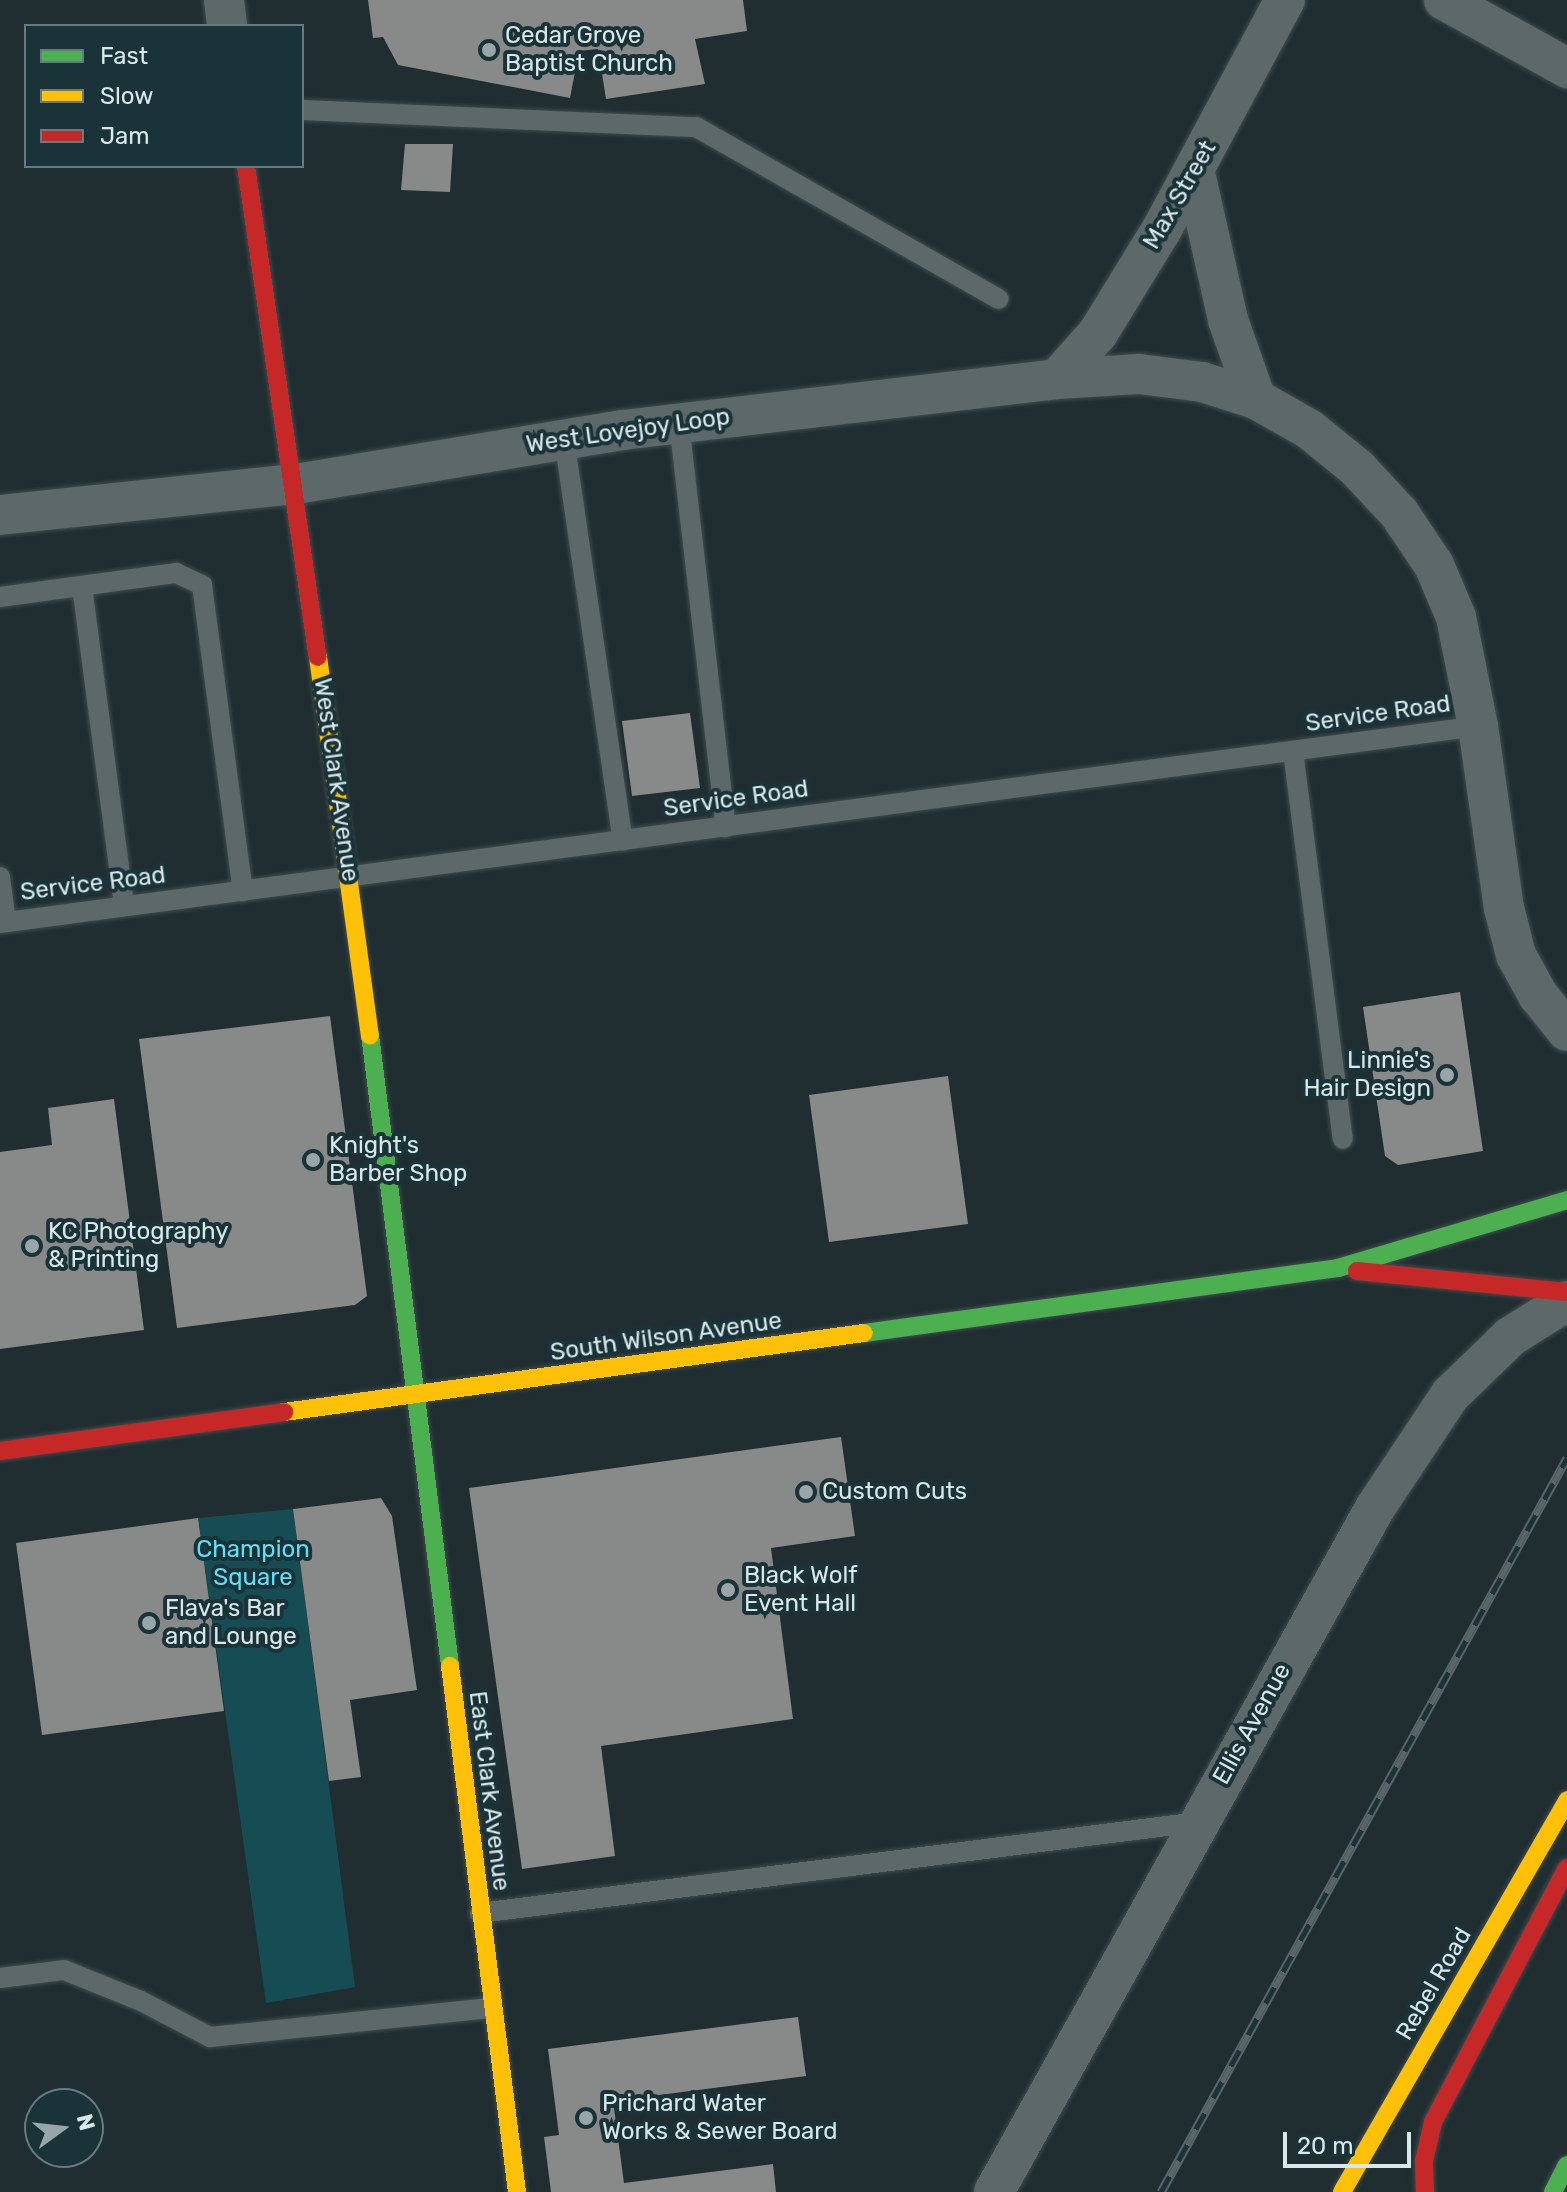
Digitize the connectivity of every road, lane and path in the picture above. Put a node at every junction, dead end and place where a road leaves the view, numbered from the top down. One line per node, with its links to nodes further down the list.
1 (224, 0): 4 (street)
2 (1285, 0): 8 (street, Max Street)
3 (1444, 0): 5 (street)
4 (227, 24)
5 (1567, 68)
6 (304, 110): 9 (lane)
7 (246, 168): 14 (main road, West Clark Avenue)
8 (1195, 173): 10 (street, Max Street); 11 (street)
9 (999, 299)
10 (1057, 379): 11 (street, West Lovejoy Loop); 12 (street, West Lovejoy Loop)
11 (1256, 399): 18 (street, West Lovejoy Loop)
12 (679, 423): 13 (street, West Lovejoy Loop); 20 (lane)
13 (564, 438): 14 (street, West Lovejoy Loop); 21 (lane)
14 (296, 484): 15 (street, West Lovejoy Loop); 23 (main road, West Clark Avenue)
15 (0, 515)
16 (82, 586): 17 (lane); 24 (lane); 25 (lane)
17 (0, 597)
18 (1478, 726): 19 (lane, Service Road); 27 (street, West Lovejoy Loop)
19 (1293, 751): 20 (lane, Service Road); 28 (lane)
20 (726, 827): 21 (lane, Service Road)
21 (623, 841): 23 (lane, Service Road)
22 (0, 877): 26 (lane)
23 (350, 877): 24 (lane, Service Road); 33 (main road, West Clark Avenue)
24 (243, 891): 25 (lane, Service Road)
25 (124, 906): 26 (lane, Service Road)
26 (3, 922)
27 (1567, 1031)
28 (1343, 1139)
29 (1567, 1200): 30 (main road, South Wilson Avenue)
30 (1338, 1268): 31 (main road, South Wilson Avenue); 33 (main road, South Wilson Avenue)
31 (1567, 1292)
32 (1567, 1301): 36 (street, Ellis Avenue)
33 (416, 1396): 34 (main road, South Wilson Avenue); 38 (main road, East Clark Avenue)
34 (0, 1451)
35 (1567, 1800): 44 (main road, Rebel Road)
36 (1198, 1822): 38 (lane); 43 (street, Ellis Avenue)
37 (1567, 1868): 45 (main road)
38 (480, 1913): 40 (main road, East Clark Avenue)
39 (0, 1978): 40 (lane)
40 (493, 2008): 42 (main road, East Clark Avenue)
41 (1567, 2165): 46 (main road)
42 (517, 2192)
43 (994, 2192)
44 (1342, 2192)
45 (1425, 2192)
46 (1553, 2192)

